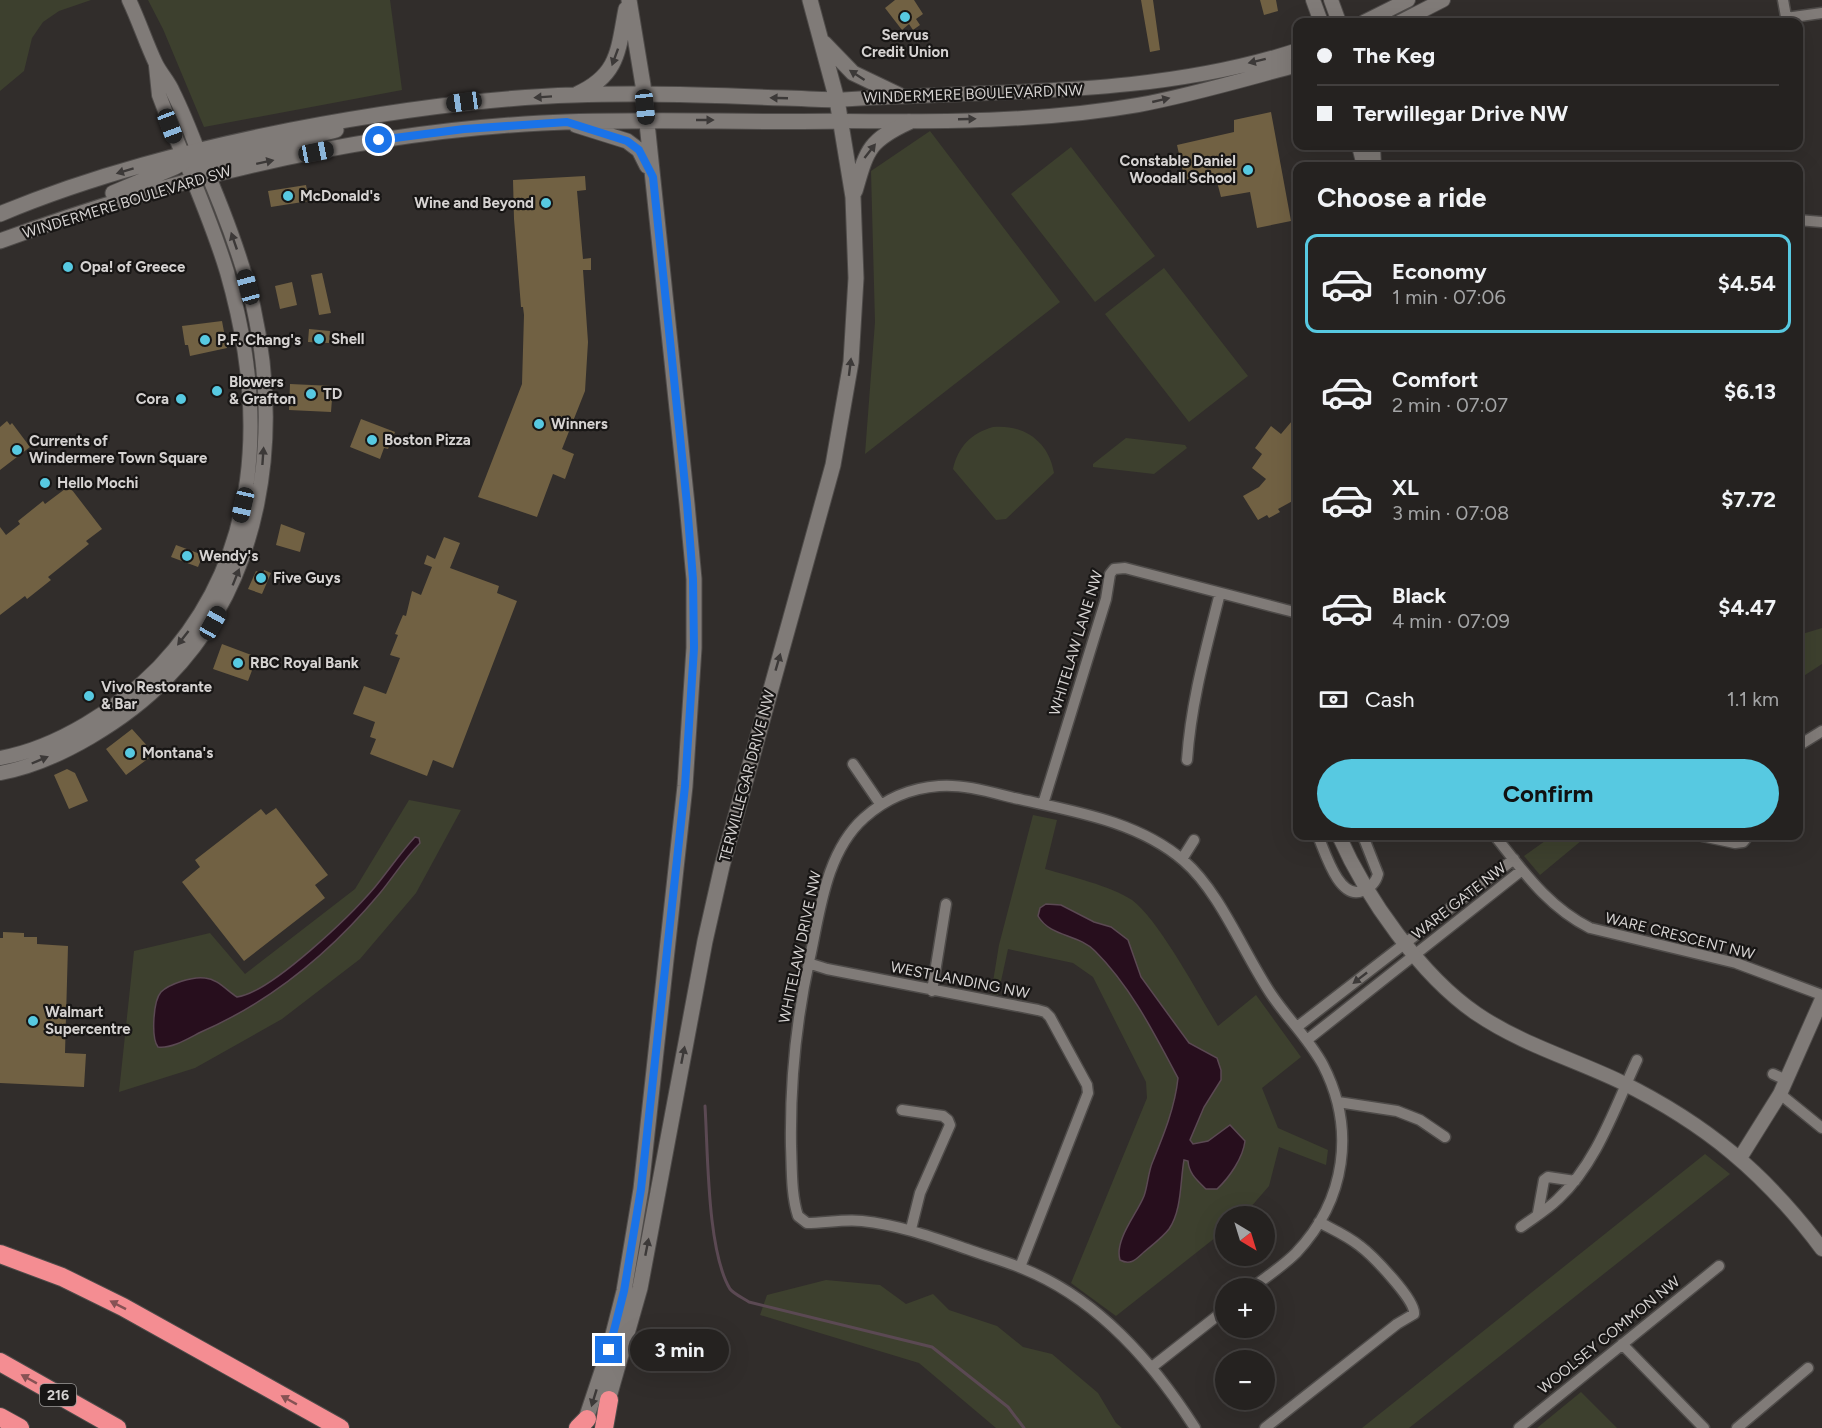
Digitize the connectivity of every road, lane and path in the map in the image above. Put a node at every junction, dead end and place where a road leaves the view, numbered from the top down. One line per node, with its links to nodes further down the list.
1 (129, 0): 18 (street)
2 (628, 0): 20 (main road, TERWILLEGAR DRIVE NW); 21 (main road, one-way to 21)
3 (810, 0): 16 (main road, TERWILLEGAR DRIVE NW)
4 (1313, 0): 10 (street)
5 (1331, 0): 11 (street)
6 (1408, 0): 12 (street)
7 (1443, 0): 13 (street)
8 (1783, 0): 14 (street)
9 (1822, 13): 15 (street)
10 (1320, 18)
11 (1338, 18)
12 (1372, 18)
13 (1408, 18)
14 (1786, 18)
15 (1796, 18)
16 (824, 43): 22 (main road, one-way to 16); 23 (main road, TERWILLEGAR DRIVE NW)
17 (1293, 51): 22 (street, WINDERMERE BOULEVARD NW, one-way to 22)
18 (156, 64): 28 (street); 29 (street)
19 (1293, 66): 27 (street, WINDERMERE BOULEVARD NW, one-way to 19)
20 (644, 94): 21 (main road, WINDERMERE BOULEVARD SW); 23 (main road, WINDERMERE BOULEVARD NW, one-way to 20); 24 (main road, TERWILLEGAR DRIVE NW)
21 (573, 95): 29 (main road, WINDERMERE BOULEVARD SW, one-way to 29)
22 (899, 95): 23 (street, WINDERMERE BOULEVARD NW)
23 (837, 100): 25 (main road, TERWILLEGAR DRIVE NW)
24 (646, 120): 25 (main road, WINDERMERE BOULEVARD NW, one-way to 25); 26 (main road, WINDERMERE BOULEVARD SW); 30 (main road, TERWILLEGAR DRIVE NW)
25 (841, 120): 27 (street, WINDERMERE BOULEVARD NW); 32 (main road, TERWILLEGAR DRIVE NW)
26 (567, 122): 29 (main road, WINDERMERE BOULEVARD SW, one-way to 26); 30 (main road)
27 (909, 122): 32 (main road, one-way to 27)
28 (183, 158): 29 (main road, WINDERMERE BOULEVARD SW); 31 (street); 33 (main road, WINDERMERE BOULEVARD SW, one-way to 33); 34 (main road)
29 (203, 163): 31 (main road, WINDERMERE BOULEVARD SW); 45 (street, one-way to 29)
30 (653, 177): 92 (main road, TERWILLEGAR DRIVE NW, one-way to 92)
31 (192, 180): 34 (main road, WINDERMERE BOULEVARD SW); 42 (street, one-way to 42)
32 (853, 197): 90 (main road, TERWILLEGAR DRIVE NW, one-way to 32)
33 (0, 214)
34 (76, 214): 37 (main road, WINDERMERE BOULEVARD SW)
35 (1803, 220): 36 (street)
36 (1822, 222)
37 (0, 241)
38 (1220, 593): 39 (street, WHITELAW LANE NW); 43 (street); 46 (street, WHITELAW LANE NW)
39 (1293, 613)
40 (1822, 731): 41 (street)
41 (1803, 743)
42 (0, 758)
43 (1187, 760)
44 (853, 764): 47 (street)
45 (0, 773)
46 (1042, 804): 47 (street, WHITELAW DRIVE NW); 55 (street, WHITELAW DRIVE NW)
47 (881, 806): 62 (street, WHITELAW DRIVE NW)
48 (1194, 840): 55 (street)
49 (1320, 840): 58 (street)
50 (1341, 840): 58 (street)
51 (1365, 840): 58 (street)
52 (1498, 840): 56 (street, WARE CRESCENT NW)
53 (1721, 840): 54 (street)
54 (1745, 840)
55 (1182, 859): 65 (street, WHITELAW DRIVE NW)
56 (1514, 859): 57 (street, WARE CRESCENT NW); 60 (street, WARE GATE NW)
57 (1522, 870): 61 (street, WARE GATE NW); 64 (street, WARE CRESCENT NW)
58 (1366, 889): 60 (street)
59 (946, 904): 63 (street)
60 (1406, 942): 61 (street); 65 (street, WARE GATE NW, one-way to 65)
61 (1415, 955): 66 (street, WARE GATE NW); 68 (street)
62 (808, 963): 63 (street, WEST LANDING NW); 79 (street, WHITELAW DRIVE NW)
63 (932, 991): 83 (street, WEST LANDING NW)
64 (1822, 997): 69 (street)
65 (1297, 1027): 66 (street, WHITELAW DRIVE NW)
66 (1307, 1040): 70 (street, WHITELAW DRIVE NW)
67 (1637, 1060): 68 (street)
68 (1625, 1085): 74 (street); 75 (street)
69 (1780, 1094): 72 (street); 74 (street)
70 (1338, 1102): 73 (street); 77 (street, WHITELAW DRIVE NW)
71 (902, 1110): 79 (street)
72 (1822, 1128)
73 (1445, 1137)
74 (1740, 1158): 80 (street)
75 (1575, 1181): 76 (street); 76 (street)
76 (1538, 1213): 78 (street)
77 (1319, 1222): 84 (street, WHITELAW DRIVE NW); 98 (street)
78 (1521, 1227)
79 (912, 1229): 83 (street)
80 (1822, 1249)
81 (0, 1254): 95 (highway, one-way to 81)
82 (1719, 1266): 86 (street, WOOLSEY COMMON NW)
83 (1020, 1268): 88 (street)
84 (1265, 1278)
85 (1215, 1318): 88 (street)
86 (1622, 1344): 99 (street, WOOLSEY COMMON NW); 100 (street)
87 (0, 1362): 94 (highway, 216, one-way to 87)
88 (1152, 1367): 97 (street)
89 (1808, 1368): 101 (street)
90 (609, 1400): 92 (main road, TERWILLEGAR DRIVE NW); 96 (highway)
91 (0, 1417): 93 (highway)
92 (587, 1426)
93 (20, 1428)
94 (117, 1428)
95 (340, 1428)
96 (604, 1428)
97 (1195, 1428)
98 (1265, 1428)
99 (1519, 1428)
100 (1704, 1428)
101 (1737, 1428)

